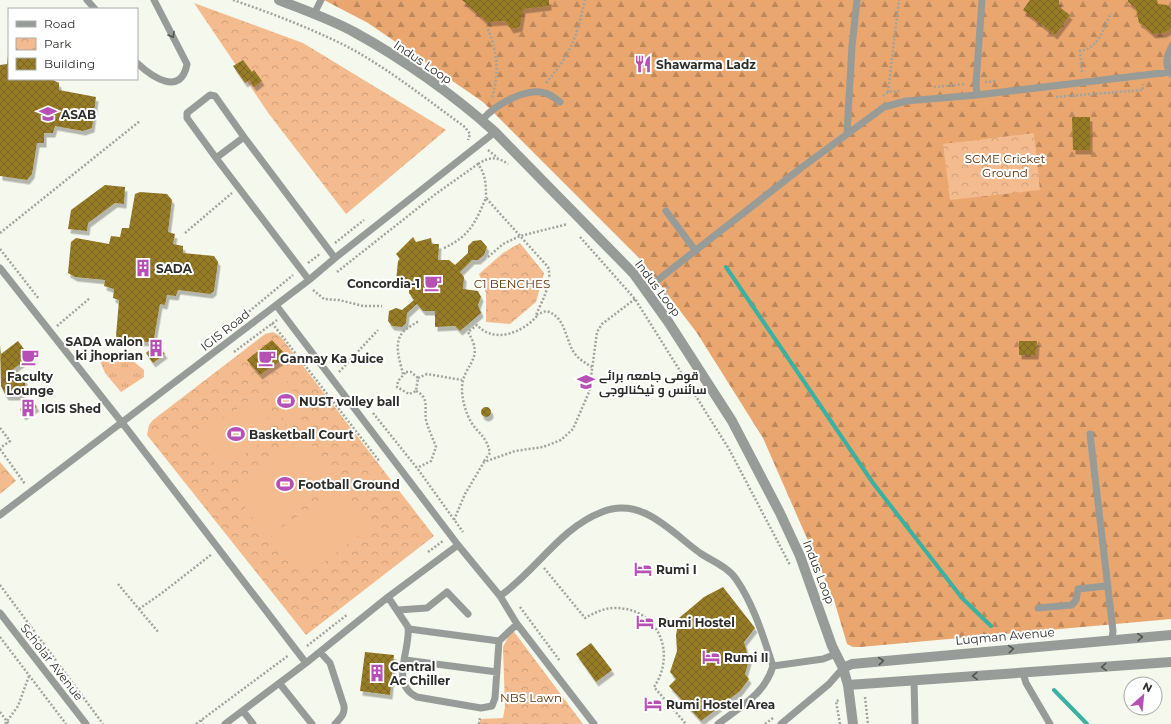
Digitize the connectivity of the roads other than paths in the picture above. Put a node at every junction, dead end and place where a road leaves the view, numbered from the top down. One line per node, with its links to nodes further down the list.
1 (87, 0): 7 (lane)
2 (154, 0): 10 (lane, one-way to 10)
3 (279, 0): 8 (street, Indus Loop)
4 (321, 0): 8 (lane)
5 (857, 0): 16 (lane)
6 (982, 0): 12 (lane)
7 (94, 8)
8 (314, 14): 14 (street, Indus Loop)
9 (1171, 48): 11 (lane)
10 (138, 64)
11 (1170, 73): 12 (lane)
12 (977, 95): 16 (lane)
13 (560, 102): 14 (lane)
14 (485, 116): 15 (street, Indus Loop)
15 (495, 132): 21 (lane, IGIS Road); 24 (street, Indus Loop)
16 (847, 133): 20 (lane)
17 (244, 137): 18 (lane); 18 (lane); 21 (lane)
18 (216, 158): 23 (lane)
19 (666, 211): 20 (lane)
20 (695, 250): 24 (lane)
21 (334, 258): 23 (lane, IGIS Road)
22 (0, 268): 26 (lane)
23 (309, 280): 25 (lane, IGIS Road)
24 (645, 290): 43 (street, Indus Loop)
25 (276, 305): 26 (lane, IGIS Road); 29 (lane)
26 (122, 423): 28 (lane, IGIS Road); 46 (lane)
27 (1090, 434): 30 (lane)
28 (0, 515)
29 (458, 544): 31 (lane); 32 (lane)
30 (1106, 586): 33 (lane); 40 (lane)
31 (500, 596): 37 (lane); 47 (lane)
32 (388, 597): 34 (lane); 42 (lane)
33 (1038, 608)
34 (398, 610): 36 (lane); 38 (lane)
35 (0, 613): 55 (lane, Scholar Avenue)
36 (468, 614)
37 (517, 624): 41 (lane); 60 (lane)
38 (409, 629): 41 (lane); 44 (lane)
39 (1171, 635): 40 (street, Luqman Avenue, one-way to 39)
40 (1112, 640): 48 (street, Luqman Avenue, one-way to 40)
41 (499, 641): 49 (lane)
42 (320, 652): 46 (lane); 59 (lane)
43 (836, 654): 47 (lane); 48 (street, Indus Loop)
44 (405, 660): 49 (lane); 49 (lane)
45 (1171, 662): 50 (street, one-way to 50)
46 (306, 663): 52 (lane)
47 (773, 666): 61 (lane)
48 (843, 668): 53 (street, Indus Loop); 62 (lane)
49 (497, 672)
50 (1023, 673): 51 (street, one-way to 51); 65 (lane)
51 (914, 680): 53 (street); 64 (lane)
52 (280, 684): 54 (lane); 58 (lane)
53 (848, 685): 63 (street, Indus Loop)
54 (243, 711): 56 (lane); 57 (lane)
55 (86, 724)
56 (225, 724)
57 (253, 724)
58 (312, 724)
59 (335, 724)
60 (594, 724)
61 (718, 724)
62 (781, 724)
63 (853, 724)
64 (915, 724)
65 (1050, 724)

